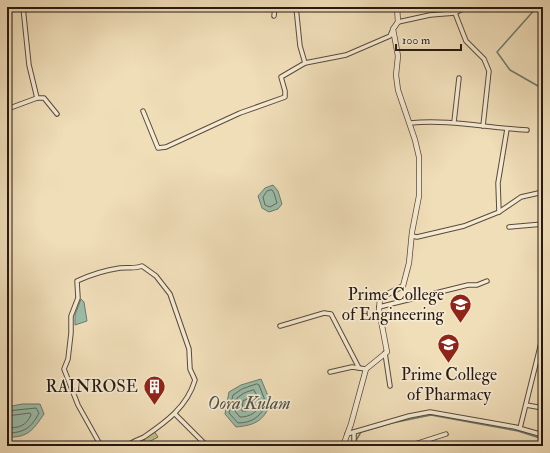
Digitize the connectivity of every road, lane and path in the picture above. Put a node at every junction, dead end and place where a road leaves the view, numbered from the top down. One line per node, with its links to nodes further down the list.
1 (23, 7): 12 (street)
2 (275, 7): 7 (street)
3 (296, 7): 10 (street)
4 (397, 7): 8 (street)
5 (466, 7): 6 (street)
6 (455, 13): 8 (street); 18 (street)
7 (274, 16)
8 (398, 22): 9 (street)
9 (393, 28): 10 (street); 17 (street)
10 (305, 63): 14 (street)
11 (459, 78): 16 (street)
12 (37, 98): 13 (street); 15 (street)
13 (7, 102)
14 (143, 111)
15 (57, 114)
16 (454, 122): 17 (street); 18 (street)
17 (410, 123): 25 (street)
18 (483, 126): 19 (street)
19 (507, 129): 20 (street); 22 (street)
20 (527, 130)
21 (543, 192): 22 (street)
22 (499, 212): 25 (street)
23 (543, 224): 24 (street)
24 (509, 227)
25 (412, 236): 27 (street)
26 (487, 281): 27 (street)
27 (379, 307): 31 (street)
28 (280, 326): 32 (street)
29 (543, 335): 30 (street)
30 (541, 352): 36 (street)
31 (385, 353): 33 (street); 35 (street)
32 (359, 368): 33 (street); 34 (street)
33 (366, 369): 42 (street)
34 (330, 372)
35 (390, 386)
36 (526, 405): 37 (street); 39 (street)
37 (543, 408)
38 (175, 414): 44 (street); 45 (street); 46 (street)
39 (520, 428): 40 (street); 43 (street)
40 (354, 432): 42 (street); 48 (street)
41 (446, 434): 49 (street)
42 (346, 435): 47 (street)
43 (543, 435)
44 (101, 446)
45 (128, 446)
46 (207, 446)
47 (343, 446)
48 (354, 446)
49 (409, 446)

